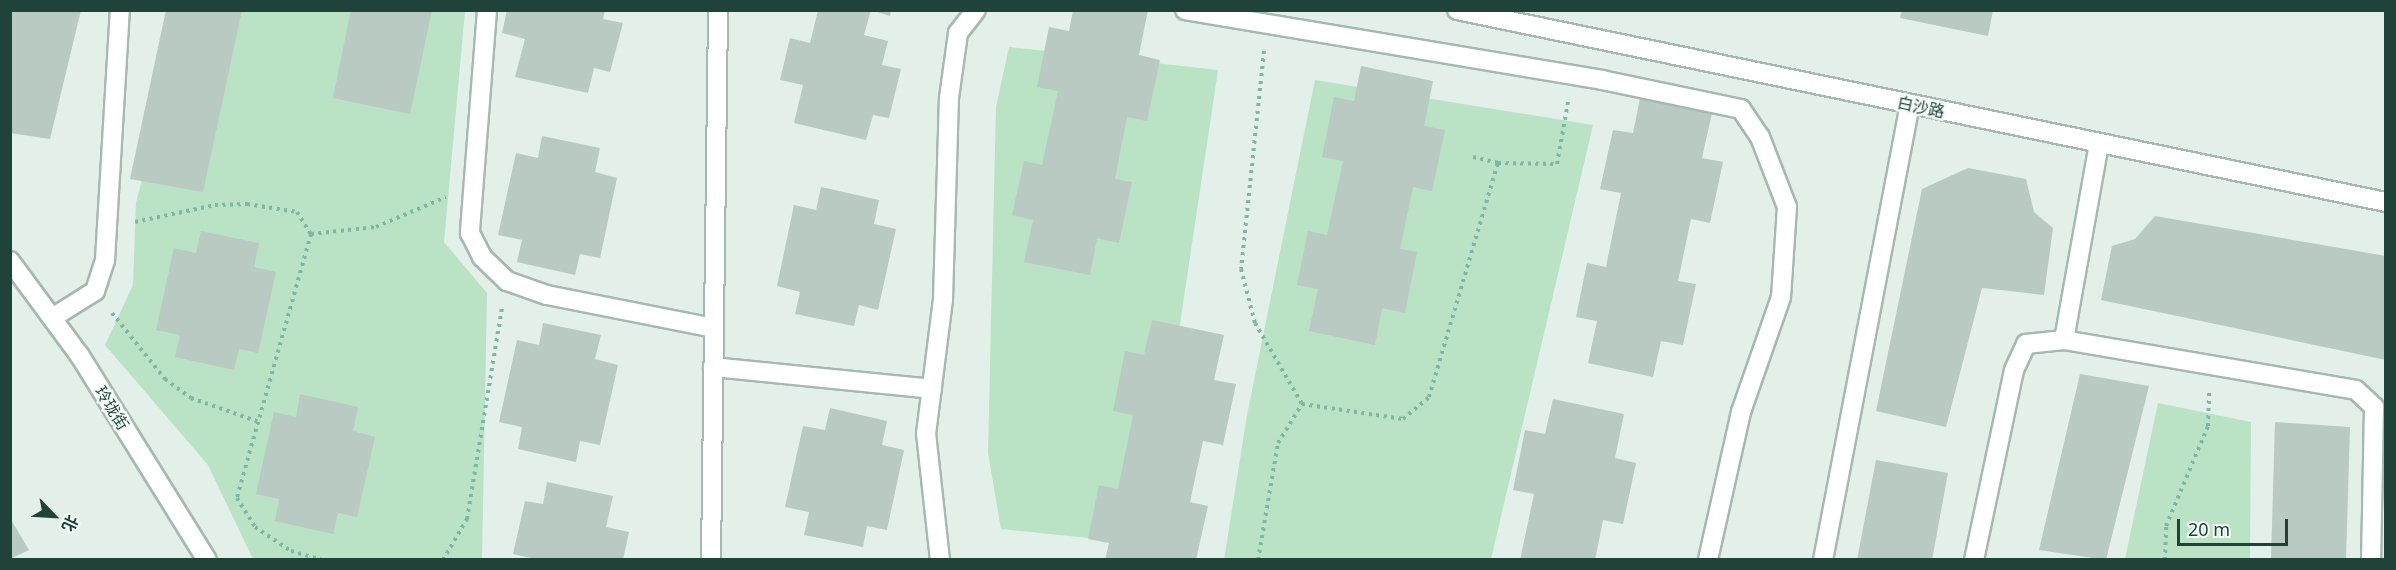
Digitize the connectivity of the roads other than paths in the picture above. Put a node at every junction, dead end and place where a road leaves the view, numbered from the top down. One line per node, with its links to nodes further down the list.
1 (120, 10): 12 (street)
2 (487, 10): 13 (street)
3 (718, 10): 13 (street)
4 (976, 10): 16 (street)
5 (1185, 10): 7 (street)
6 (1456, 10): 8 (street, 白沙路)
7 (1269, 19): 20 (street)
8 (1910, 105): 9 (street, 白沙路); 21 (street)
9 (2099, 143): 10 (street, 白沙路); 14 (street)
10 (2385, 202)
11 (10, 261): 12 (street, 玲珑街)
12 (52, 318): 17 (street, 玲珑街)
13 (714, 327): 15 (street)
14 (2064, 340): 22 (street); 23 (street)
15 (713, 367): 16 (street); 18 (street)
16 (932, 389): 19 (street)
17 (207, 560)
18 (711, 560)
19 (940, 560)
20 (1708, 560)
21 (1823, 560)
22 (1974, 560)
23 (2371, 560)

